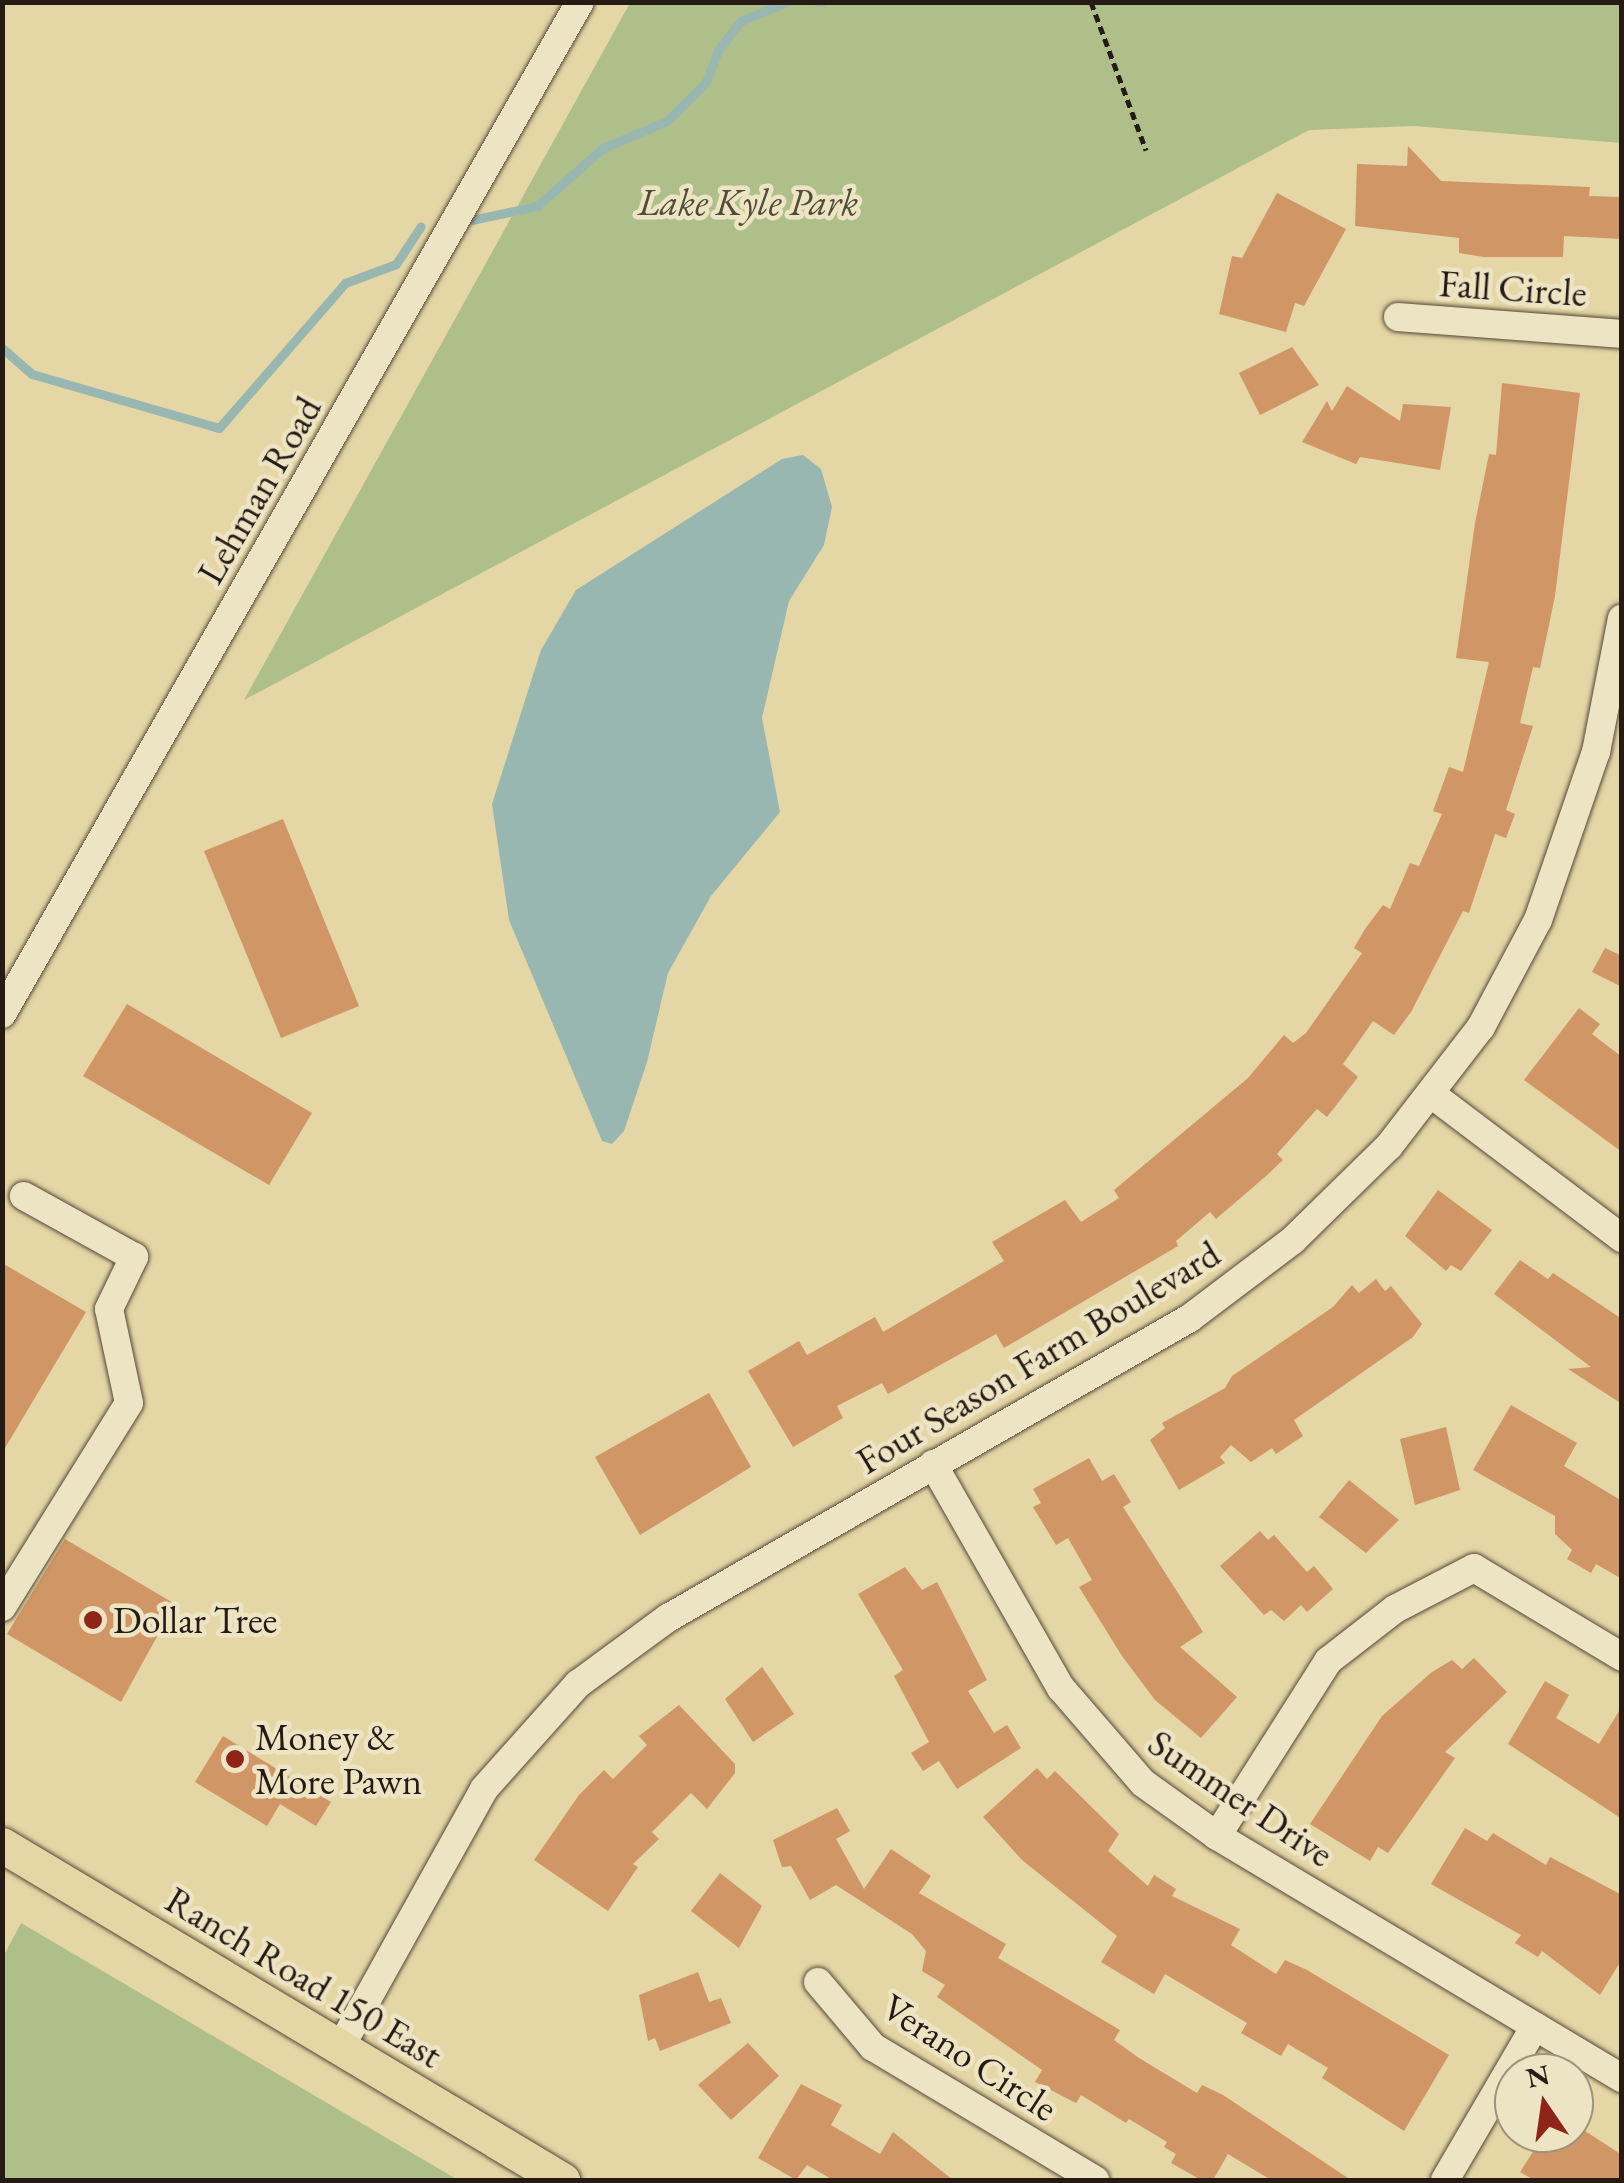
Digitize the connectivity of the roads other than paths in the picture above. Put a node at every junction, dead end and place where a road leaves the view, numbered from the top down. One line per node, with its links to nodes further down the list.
1 (580, 2): 5 (street, Lehman Road)
2 (1398, 317): 3 (street, Fall Circle)
3 (1622, 334)
4 (1622, 618): 6 (street, Four Season Farm Boulevard)
5 (2, 1014)
6 (1434, 1096): 8 (street); 9 (street, Four Season Farm Boulevard)
7 (24, 1196): 10 (street)
8 (1622, 1238)
9 (932, 1464): 12 (street, Summer Drive); 16 (street, Four Season Farm Boulevard)
10 (2, 1606)
11 (1622, 1657): 12 (street)
12 (1217, 1836): 15 (street, Summer Drive)
13 (2, 1844): 16 (main road, Ranch Road 150 East)
14 (818, 1982): 19 (street, Verano Circle)
15 (1535, 2026): 17 (street, Summer Drive); 20 (street)
16 (340, 2048): 18 (main road, Ranch Road 150 East)
17 (1622, 2078)
18 (562, 2180)
19 (1095, 2180)
20 (1446, 2180)

